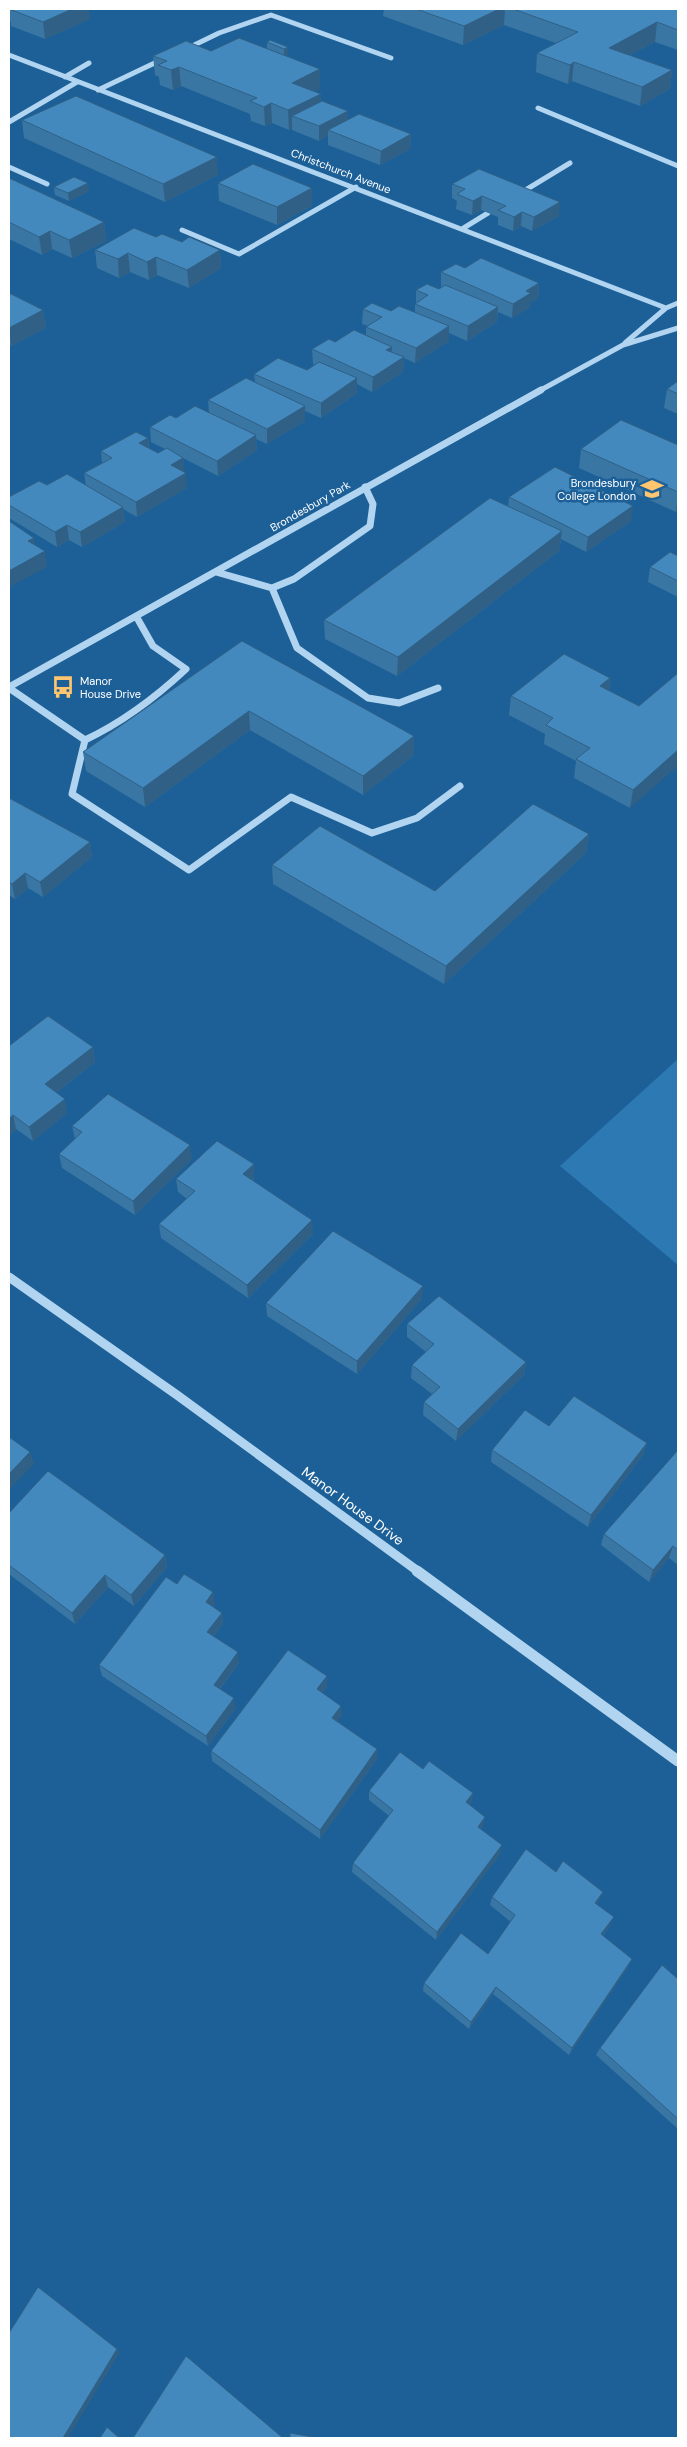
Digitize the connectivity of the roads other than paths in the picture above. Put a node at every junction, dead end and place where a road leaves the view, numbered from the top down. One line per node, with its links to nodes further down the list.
1 (176, 54): 4 (street)
2 (9, 55): 6 (street, Christchurch Avenue)
3 (167, 58): 8 (street)
4 (391, 58)
5 (89, 63): 6 (street)
6 (65, 77): 7 (street, Christchurch Avenue)
7 (77, 82): 8 (street, Christchurch Avenue); 10 (street)
8 (98, 90): 15 (street, Christchurch Avenue)
9 (538, 108): 12 (street)
10 (9, 122)
11 (570, 163): 16 (street)
12 (678, 166)
13 (9, 167): 14 (street)
14 (47, 184)
15 (356, 187): 18 (street, Christchurch Avenue); 19 (street)
16 (513, 198)
17 (488, 213): 18 (street)
18 (462, 229): 21 (street, Christchurch Avenue)
19 (182, 230)
20 (678, 304): 21 (street, Brondesbury Park)
21 (666, 308): 23 (street, Brondesbury Park)
22 (678, 328): 23 (street, Brondesbury Park)
23 (623, 345): 24 (street, Brondesbury Park)
24 (365, 487): 25 (street, Brondesbury Park); 26 (street)
25 (216, 572): 26 (street); 27 (street, Brondesbury Park)
26 (272, 588): 29 (street)
27 (136, 616): 28 (street, Brondesbury Park); 30 (street)
28 (9, 687): 30 (street)
29 (438, 688)
30 (85, 740): 31 (street)
31 (460, 786)
32 (9, 1277): 33 (street, Manor House Drive)
33 (678, 1761)

